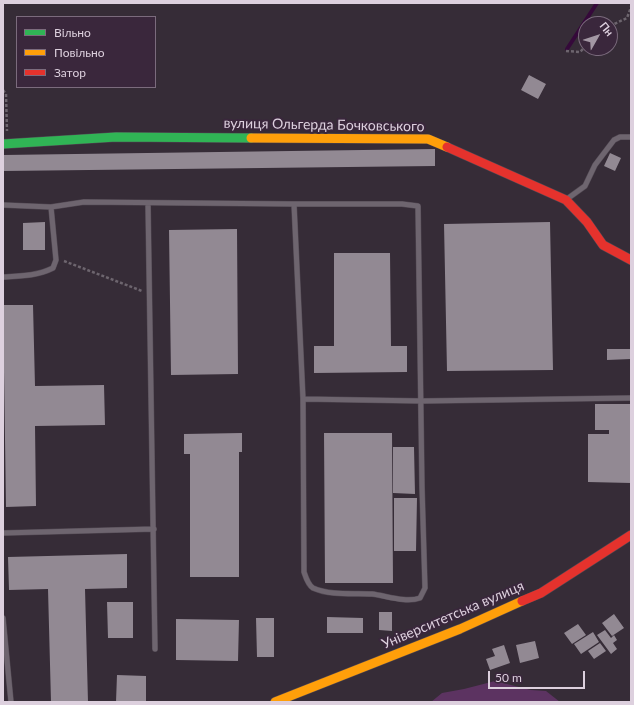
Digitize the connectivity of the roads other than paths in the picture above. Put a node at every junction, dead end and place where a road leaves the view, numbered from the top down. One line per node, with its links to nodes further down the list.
1 (631, 136): 3 (lane)
2 (5, 144): 3 (street, вулиця Ольгерда Бочковського)
3 (566, 200): 8 (street, вулиця Ольгерда Бочковського)
4 (148, 204): 5 (lane); 7 (lane); 13 (lane)
5 (294, 204): 11 (lane); 12 (lane)
6 (3, 205): 7 (lane)
7 (51, 207): 9 (lane)
8 (631, 260)
9 (3, 276)
10 (631, 398): 12 (lane)
11 (303, 399): 12 (lane); 12 (lane)
12 (422, 401)
13 (154, 529): 14 (lane); 17 (lane)
14 (3, 533)
15 (631, 535): 19 (street, Університетська вулиця)
16 (3, 618): 18 (lane)
17 (155, 649)
18 (11, 702)
19 (276, 702)

